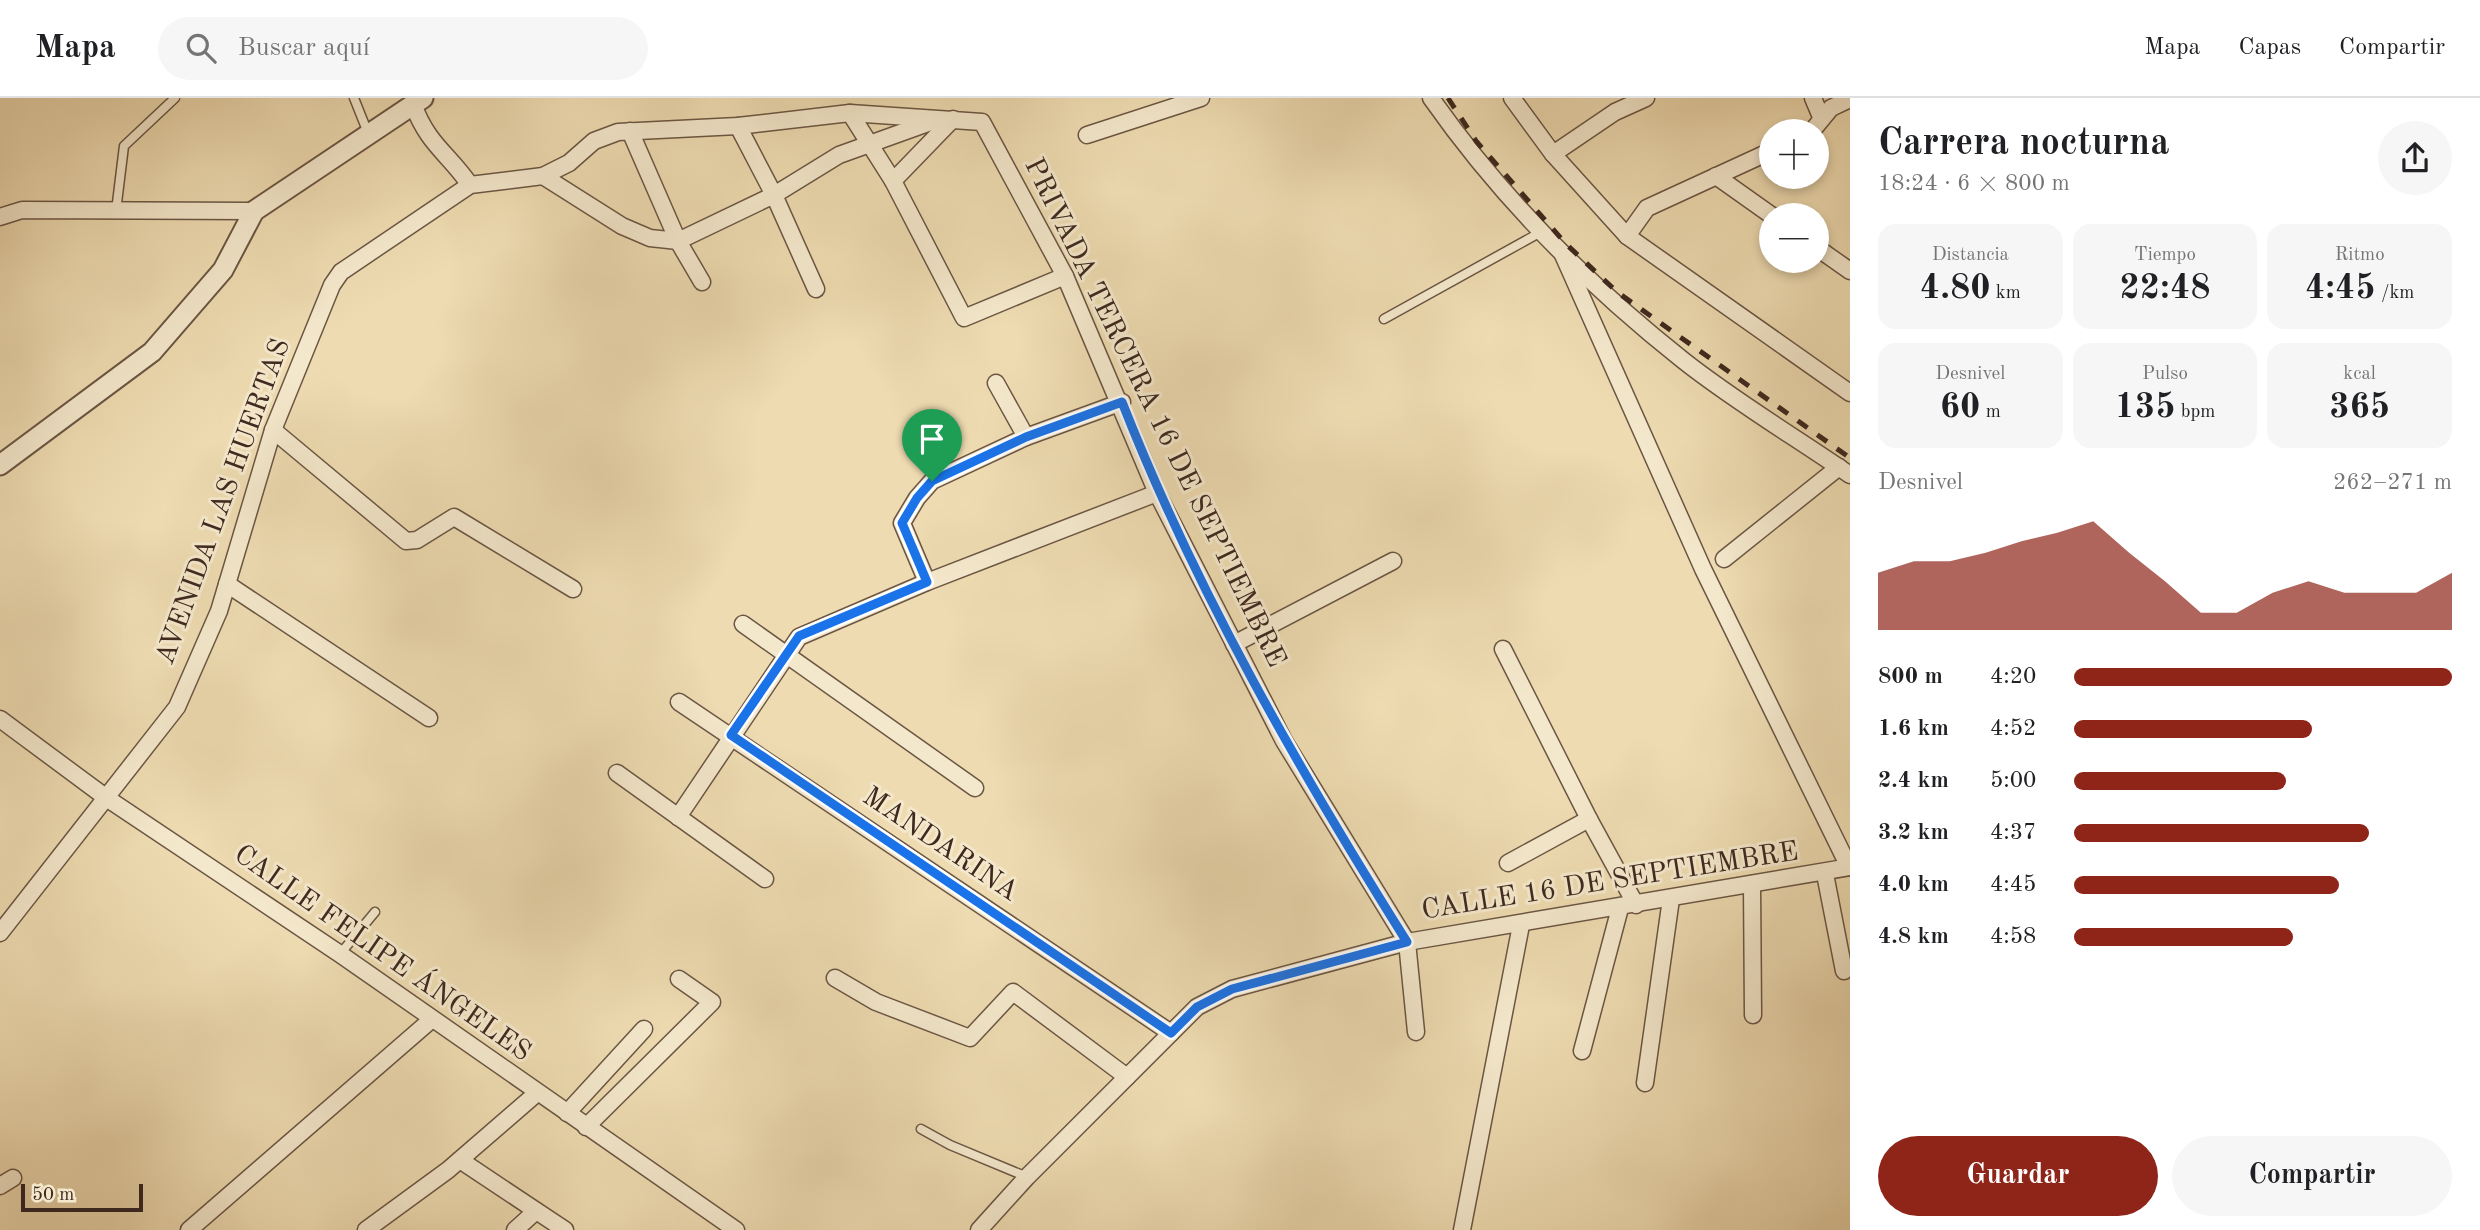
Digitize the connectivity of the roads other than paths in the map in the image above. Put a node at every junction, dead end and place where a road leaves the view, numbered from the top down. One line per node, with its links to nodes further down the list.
1 (175, 98): 29 (lane)
2 (354, 98): 19 (lane)
3 (1201, 98): 18 (street)
4 (1431, 98): 32 (street)
5 (1511, 98): 21 (street)
6 (1646, 98): 21 (street)
7 (1812, 98): 12 (street)
8 (1850, 99): 13 (street)
9 (418, 101): 19 (street); 26 (street)
10 (850, 113): 14 (street, AVENIDA LAS HUERTAS); 16 (street, AVENIDA LAS HUERTAS); 20 (street)
11 (953, 119): 14 (street, AVENIDA LAS HUERTAS); 15 (street, AVENIDA LAS HUERTAS); 25 (street)
12 (1816, 119)
13 (1821, 119)
14 (933, 121): 20 (street)
15 (982, 122): 38 (street, PRIVADA TERCERA 16 DE SEPTIEMBRE)
16 (738, 126): 17 (street, AVENIDA LAS HUERTAS); 27 (street)
17 (630, 131): 23 (street, AVENIDA LAS HUERTAS); 34 (street)
18 (1087, 135)
19 (369, 136): 30 (street)
20 (868, 143): 25 (street); 27 (street)
21 (1553, 153): 33 (street)
22 (1759, 156): 24 (street)
23 (543, 176): 26 (street, AVENIDA LAS HUERTAS); 34 (street)
24 (1716, 176): 28 (street); 33 (street)
25 (893, 181): 38 (street)
26 (470, 185): 45 (street, AVENIDA LAS HUERTAS)
27 (774, 195): 34 (street); 40 (street)
28 (1759, 206)
29 (116, 211): 30 (street); 31 (street)
30 (254, 211): 47 (street)
31 (0, 217)
32 (1541, 232): 35 (street); 41 (lane)
33 (1626, 236): 43 (street)
34 (678, 241): 39 (street)
35 (1563, 255): 48 (street); 69 (street)
36 (1829, 256): 37 (street)
37 (1850, 271)
38 (1066, 276): 44 (street, PRIVADA TERCERA 16 DE SEPTIEMBRE)
39 (702, 282)
40 (816, 289)
41 (1384, 318)
42 (996, 383): 46 (street)
43 (1850, 393)
44 (1122, 402): 46 (street); 49 (street, PRIVADA TERCERA 16 DE SEPTIEMBRE)
45 (273, 430): 53 (street, AVENIDA LAS HUERTAS); 54 (street)
46 (1026, 437): 52 (street)
47 (0, 465)
48 (1845, 471): 50 (street)
49 (1157, 493): 52 (street); 56 (street, PRIVADA TERCERA 16 DE SEPTIEMBRE)
50 (1724, 559)
51 (1393, 561): 56 (street)
52 (927, 582): 58 (street)
53 (227, 584): 60 (street); 65 (street, AVENIDA LAS HUERTAS)
54 (573, 589)
55 (743, 624): 58 (street)
56 (1234, 644): 78 (street, PRIVADA TERCERA 16 DE SEPTIEMBRE)
57 (1503, 649): 67 (street)
58 (787, 653): 62 (street); 64 (street)
59 (680, 702): 62 (street, MANDARINA)
60 (429, 718)
61 (0, 719): 65 (street, CALLE FELIPE ÁNGELES)
62 (731, 735): 66 (street); 87 (street, MANDARINA)
63 (617, 773): 66 (street)
64 (975, 788)
65 (108, 799): 77 (street, AVENIDA LAS HUERTAS); 79 (street, CALLE FELIPE ÁNGELES)
66 (678, 817): 71 (street)
67 (1589, 819): 68 (street); 74 (street)
68 (1508, 863)
69 (1849, 867): 70 (street, CALLE 16 DE SEPTIEMBRE)
70 (1825, 874): 72 (street, CALLE 16 DE SEPTIEMBRE); 80 (street)
71 (765, 879)
72 (1752, 884): 73 (street, CALLE 16 DE SEPTIEMBRE); 83 (street)
73 (1671, 899): 74 (street, CALLE 16 DE SEPTIEMBRE); 90 (street)
74 (1628, 906): 76 (street, CALLE 16 DE SEPTIEMBRE); 88 (street)
75 (374, 912): 79 (lane)
76 (1521, 925): 78 (street, CALLE 16 DE SEPTIEMBRE); 104 (street)
77 (0, 933)
78 (1407, 942): 86 (street); 87 (street, CALLE 16 DE SEPTIEMBRE)
79 (340, 954): 84 (street, CALLE FELIPE ÁNGELES)
80 (1843, 971)
81 (835, 978): 89 (street)
82 (679, 979): 93 (street)
83 (1753, 1015)
84 (431, 1020): 91 (street, CALLE FELIPE ÁNGELES); 98 (street)
85 (644, 1029): 92 (street)
86 (1416, 1032)
87 (1171, 1033): 89 (street, CALLE 16 DE SEPTIEMBRE)
88 (1582, 1051)
89 (1127, 1077): 96 (street, CALLE 16 DE SEPTIEMBRE)
90 (1644, 1083)
91 (537, 1093): 92 (street, CALLE FELIPE ÁNGELES); 95 (street)
92 (567, 1113): 93 (street, CALLE FELIPE ÁNGELES)
93 (586, 1127): 102 (street, CALLE FELIPE ÁNGELES)
94 (921, 1129): 96 (lane)
95 (460, 1160): 97 (street); 99 (street)
96 (1027, 1177): 103 (street, CALLE 16 DE SEPTIEMBRE)
97 (536, 1210): 100 (street); 101 (street)
98 (189, 1230)
99 (366, 1230)
100 (515, 1230)
101 (565, 1230)
102 (736, 1230)
103 (979, 1230)
104 (1462, 1230)

